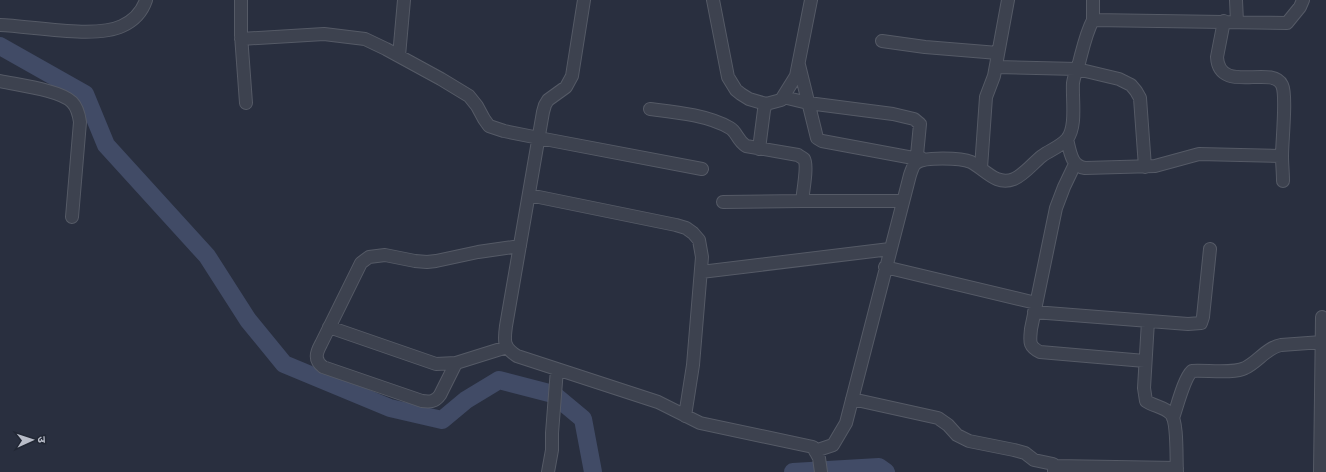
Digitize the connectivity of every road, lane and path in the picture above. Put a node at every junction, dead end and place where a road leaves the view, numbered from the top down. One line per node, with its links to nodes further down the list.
1 (146, 0): 14 (street)
2 (238, 0): 15 (street)
3 (404, 0): 18 (street)
4 (584, 0): 28 (street)
5 (713, 0): 26 (street)
6 (810, 0): 19 (street)
7 (1008, 0): 17 (street)
8 (1093, 0): 11 (street)
9 (1236, 0): 13 (street)
10 (1303, 0): 13 (street)
11 (1093, 20): 12 (street); 21 (street)
12 (1224, 21): 13 (street); 31 (street)
13 (1237, 22)
14 (0, 25)
15 (242, 38): 18 (street); 24 (street)
16 (882, 41): 17 (street)
17 (998, 53): 20 (street)
18 (399, 56): 28 (street)
19 (798, 65): 23 (street); 25 (street)
20 (996, 67): 21 (street); 35 (street)
21 (1077, 69): 29 (street); 34 (street)
22 (0, 81): 42 (street)
23 (783, 97): 25 (street); 26 (street)
24 (246, 103)
25 (808, 103): 32 (street); 32 (street)
26 (766, 104): 30 (street)
27 (650, 109): 30 (street)
28 (539, 138): 36 (street); 38 (street)
29 (1067, 139): 33 (street); 35 (street)
30 (759, 149): 39 (street)
31 (1282, 156): 34 (street); 37 (street)
32 (924, 160): 35 (street); 41 (street)
33 (1075, 164): 34 (street); 48 (street)
34 (1145, 167)
35 (982, 168)
36 (702, 169)
37 (1283, 181)
38 (529, 195): 43 (street); 47 (street)
39 (802, 201): 40 (street); 41 (street)
40 (723, 202)
41 (902, 202): 44 (street)
42 (72, 217)
43 (520, 246): 51 (street); 53 (street)
44 (890, 249): 46 (street); 47 (street)
45 (1210, 249): 50 (street)
46 (885, 267): 48 (street); 57 (street)
47 (701, 272): 58 (street)
48 (1035, 307): 50 (street); 54 (street)
49 (1322, 317): 52 (street)
50 (1148, 321): 54 (street)
51 (329, 327): 55 (street); 55 (street)
52 (1322, 342): 59 (street); 65 (street)
53 (507, 347): 55 (street); 56 (street)
54 (1145, 361): 59 (street)
55 (456, 363)
56 (556, 369): 58 (street); 63 (street)
57 (852, 399): 60 (street); 61 (street)
58 (685, 416): 60 (street)
59 (1173, 418): 62 (street)
60 (817, 455): 64 (street)
61 (1054, 469): 62 (street)
62 (1177, 470)
63 (548, 472)
64 (821, 472)
65 (1320, 472)

